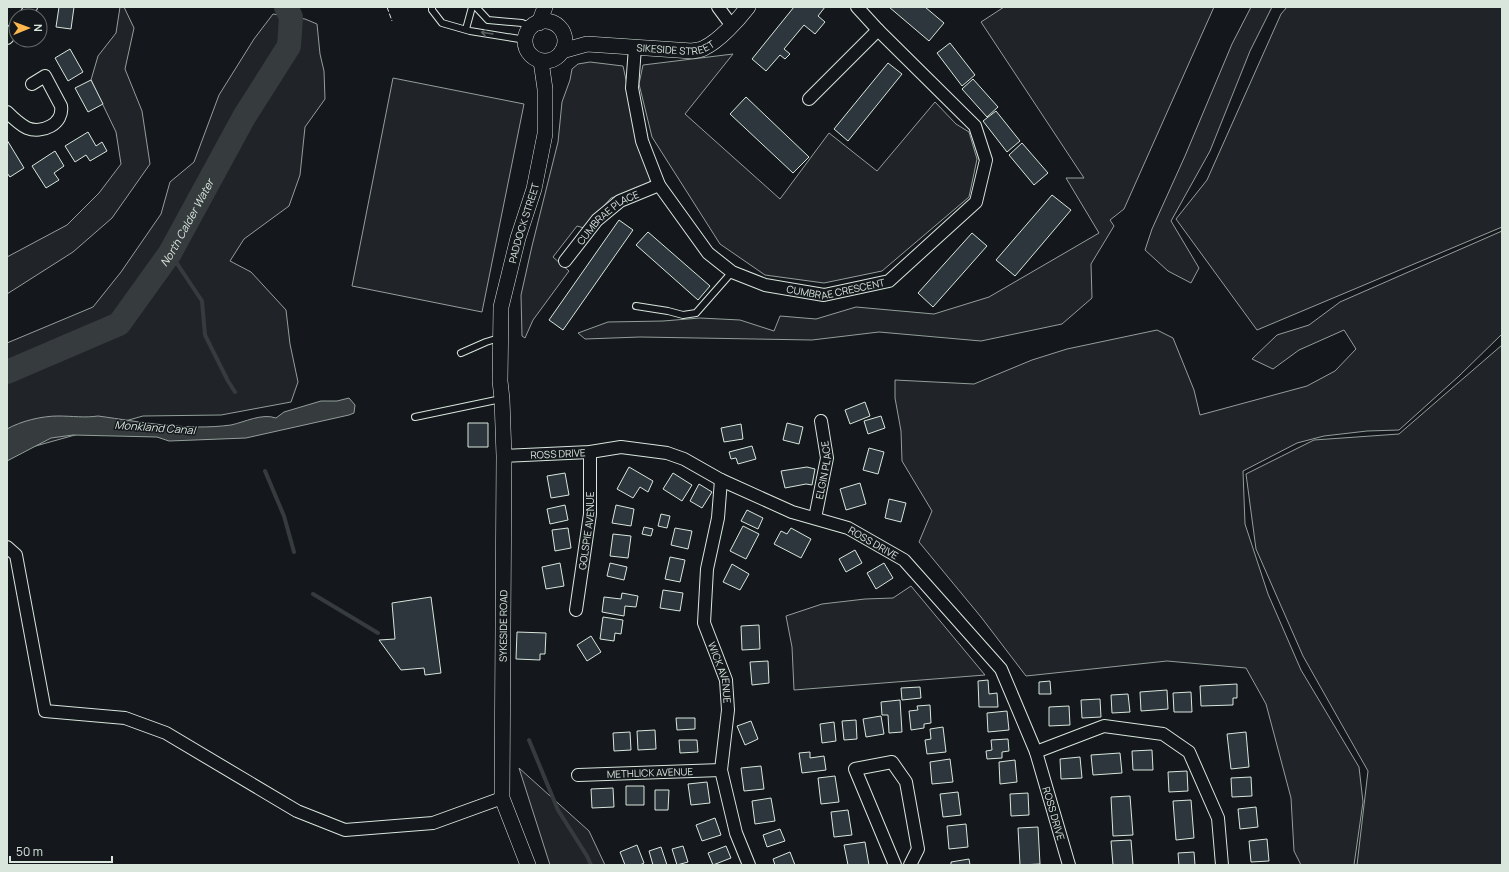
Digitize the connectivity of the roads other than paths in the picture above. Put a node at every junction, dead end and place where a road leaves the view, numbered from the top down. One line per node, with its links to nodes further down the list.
1 (432, 7): 11 (lane)
2 (472, 7): 11 (lane)
3 (476, 7): 10 (lane)
4 (545, 7): 10 (street)
5 (550, 7): 10 (street)
6 (718, 7): 9 (street)
7 (748, 7): 9 (street, SIKESIDE STREET)
8 (857, 7): 12 (street, CUMBRAE CRESCENT)
9 (732, 26): 14 (street, SIKESIDE STREET)
10 (542, 29): 11 (lane, one-way to 11); 13 (street, SIKESIDE STREET); 15 (street, PADDOCK STREET); 15 (street)
11 (466, 30)
12 (878, 30): 17 (street); 21 (street, CUMBRAE CRESCENT)
13 (587, 44): 14 (street, SIKESIDE STREET); 15 (street, SIKESIDE STREET)
14 (635, 47): 19 (street, CUMBRAE CRESCENT)
15 (552, 57): 23 (street, PADDOCK STREET)
16 (32, 84): 18 (street)
17 (809, 99)
18 (7, 112)
19 (659, 185): 20 (street, CUMBRAE PLACE); 21 (street, CUMBRAE CRESCENT)
20 (565, 261)
21 (732, 272): 22 (lane)
22 (636, 306)
23 (500, 338): 24 (lane); 25 (street, PADDOCK STREET)
24 (461, 353)
25 (500, 382): 26 (street, SYKESIDE ROAD)
26 (502, 399): 27 (lane); 30 (street, SYKESIDE ROAD)
27 (415, 417)
28 (821, 421): 32 (street, ELGIN PLACE)
29 (590, 452): 30 (street, ROSS DRIVE); 31 (street, ROSS DRIVE); 34 (street, GOLSPIE AVENUE)
30 (504, 456): 38 (street, SYKESIDE ROAD)
31 (722, 480): 32 (street, ROSS DRIVE); 36 (street, WICK AVENUE)
32 (815, 518): 35 (street, ROSS DRIVE)
33 (7, 547): 38 (street)
34 (576, 610)
35 (1036, 752): 43 (street, ROSS DRIVE); 44 (street)
36 (721, 770): 37 (street, METHLICK AVENUE); 40 (street, WICK AVENUE)
37 (578, 775)
38 (502, 798): 39 (street, SYKESIDE ROAD)
39 (528, 865)
40 (749, 865)
41 (895, 865): 42 (street)
42 (910, 865)
43 (1069, 865)
44 (1222, 865)

